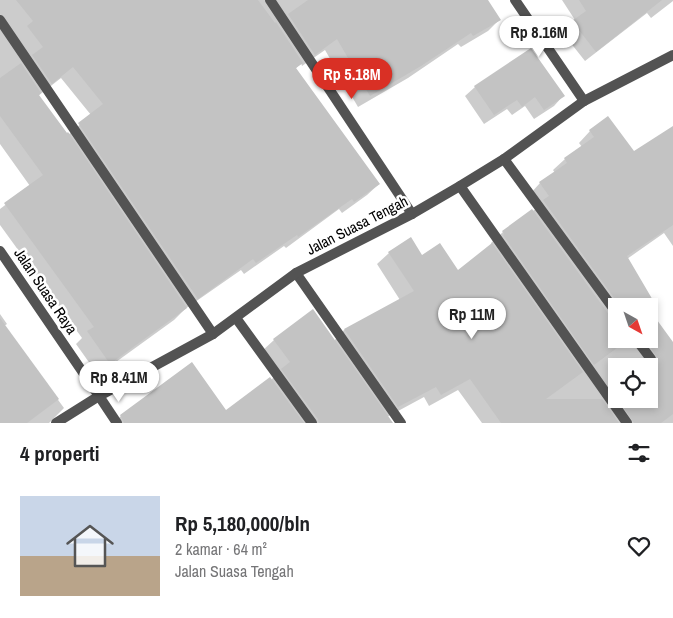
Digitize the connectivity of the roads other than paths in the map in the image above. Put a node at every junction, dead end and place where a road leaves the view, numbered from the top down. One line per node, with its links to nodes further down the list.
1 (270, 0): 8 (street)
2 (515, 0): 5 (street)
3 (0, 20): 13 (street)
4 (671, 60): 5 (street, Jalan Suasa Tengah)
5 (584, 101): 6 (street, Jalan Suasa Tengah)
6 (504, 159): 7 (street, Jalan Suasa Tengah); 11 (street)
7 (460, 186): 8 (street, Jalan Suasa Tengah); 19 (street)
8 (412, 214): 10 (street, Jalan Suasa Tengah)
9 (0, 251): 14 (street, Jalan Suasa Raya)
10 (296, 273): 12 (street, Jalan Suasa Tengah); 18 (street)
11 (608, 301)
12 (236, 318): 13 (street, Jalan Suasa Tengah); 17 (street)
13 (213, 334): 14 (street, Jalan Suasa Tengah)
14 (99, 396): 15 (street, Jalan Suasa Tengah); 16 (street, Jalan Suasa Raya)
15 (56, 423)
16 (117, 423)
17 (312, 423)
18 (401, 423)
19 (627, 423)

